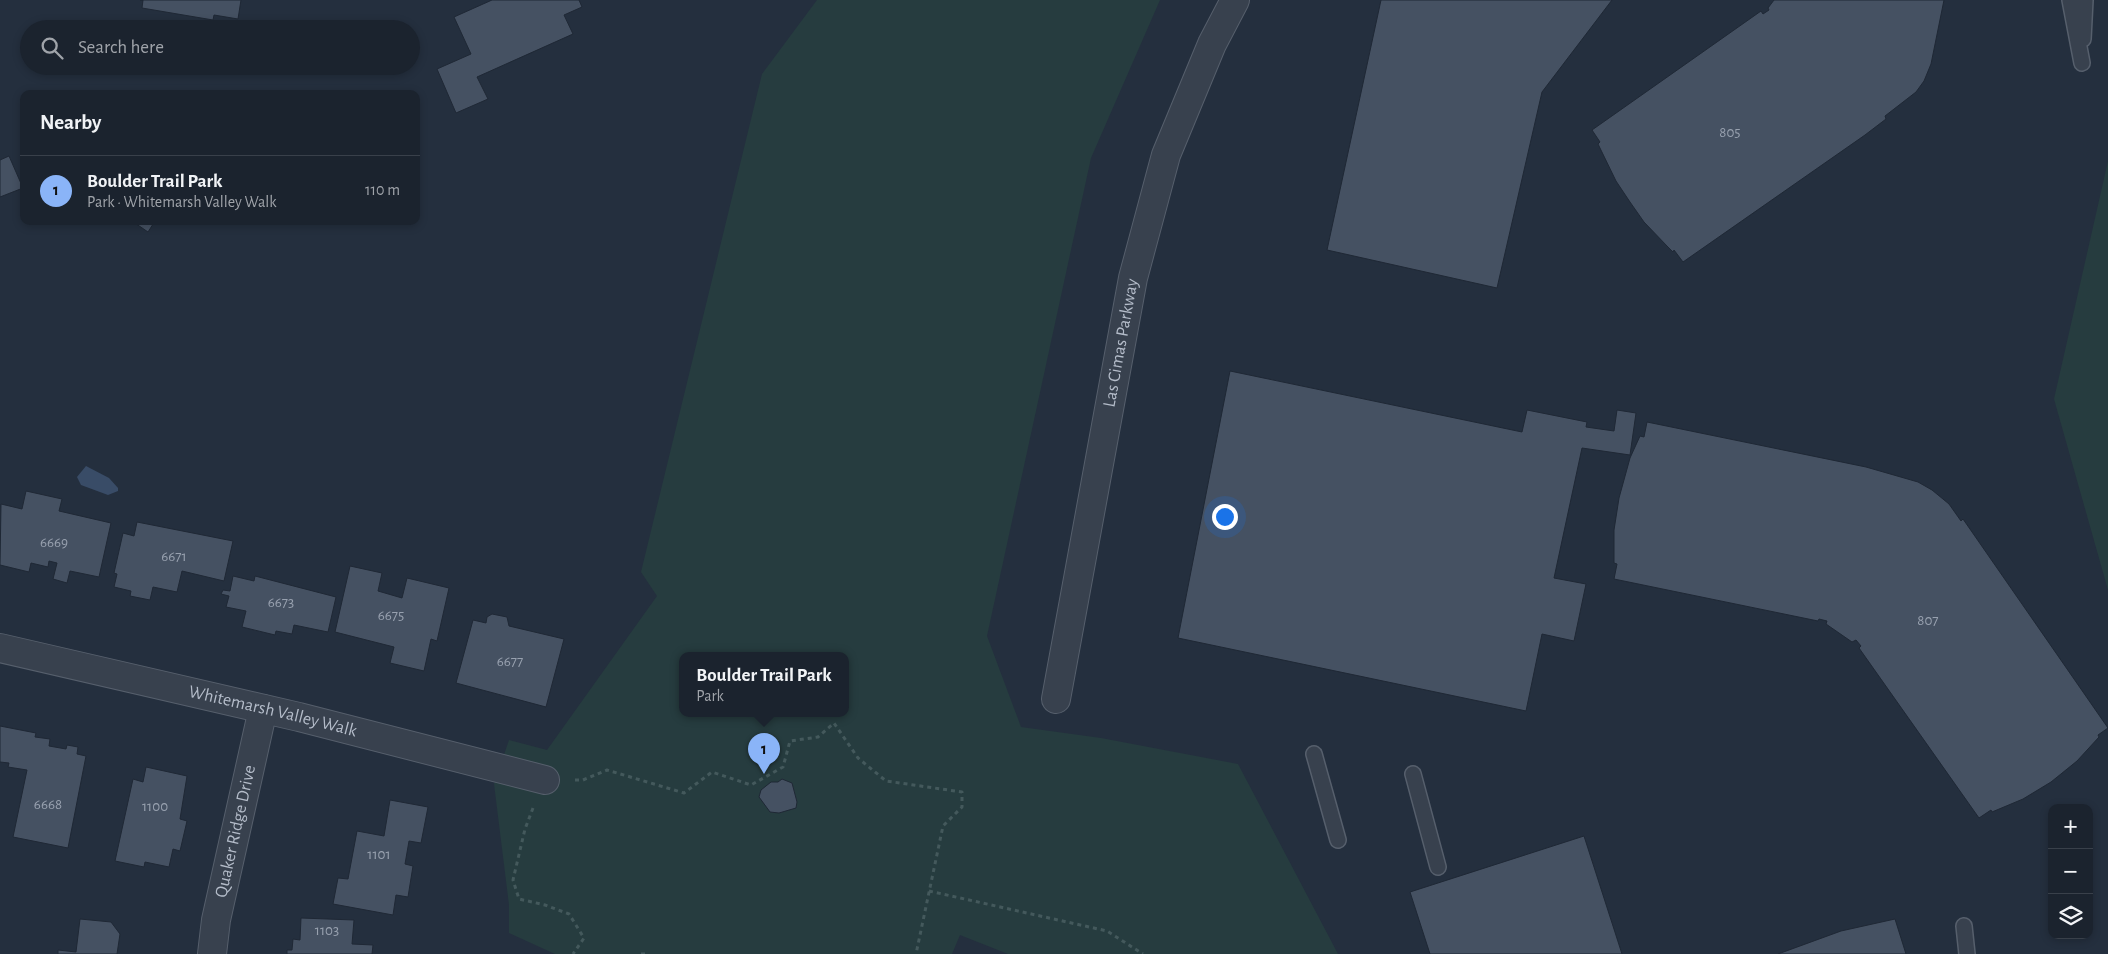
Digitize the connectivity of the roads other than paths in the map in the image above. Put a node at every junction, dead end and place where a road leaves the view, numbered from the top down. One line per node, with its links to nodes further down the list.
1 (1235, 0): 5 (street, Las Cimas Parkway)
2 (2070, 0): 3 (lane)
3 (2086, 0)
4 (0, 648): 6 (street, Whitemarsh Valley Walk)
5 (1056, 699)
6 (263, 709): 9 (street, Whitemarsh Valley Walk); 13 (street, Quaker Ridge Drive)
7 (1314, 754): 10 (lane)
8 (1413, 774): 11 (lane)
9 (545, 780)
10 (1338, 840)
11 (1438, 867)
12 (1964, 926): 14 (lane)
13 (212, 954)
14 (1968, 954)

